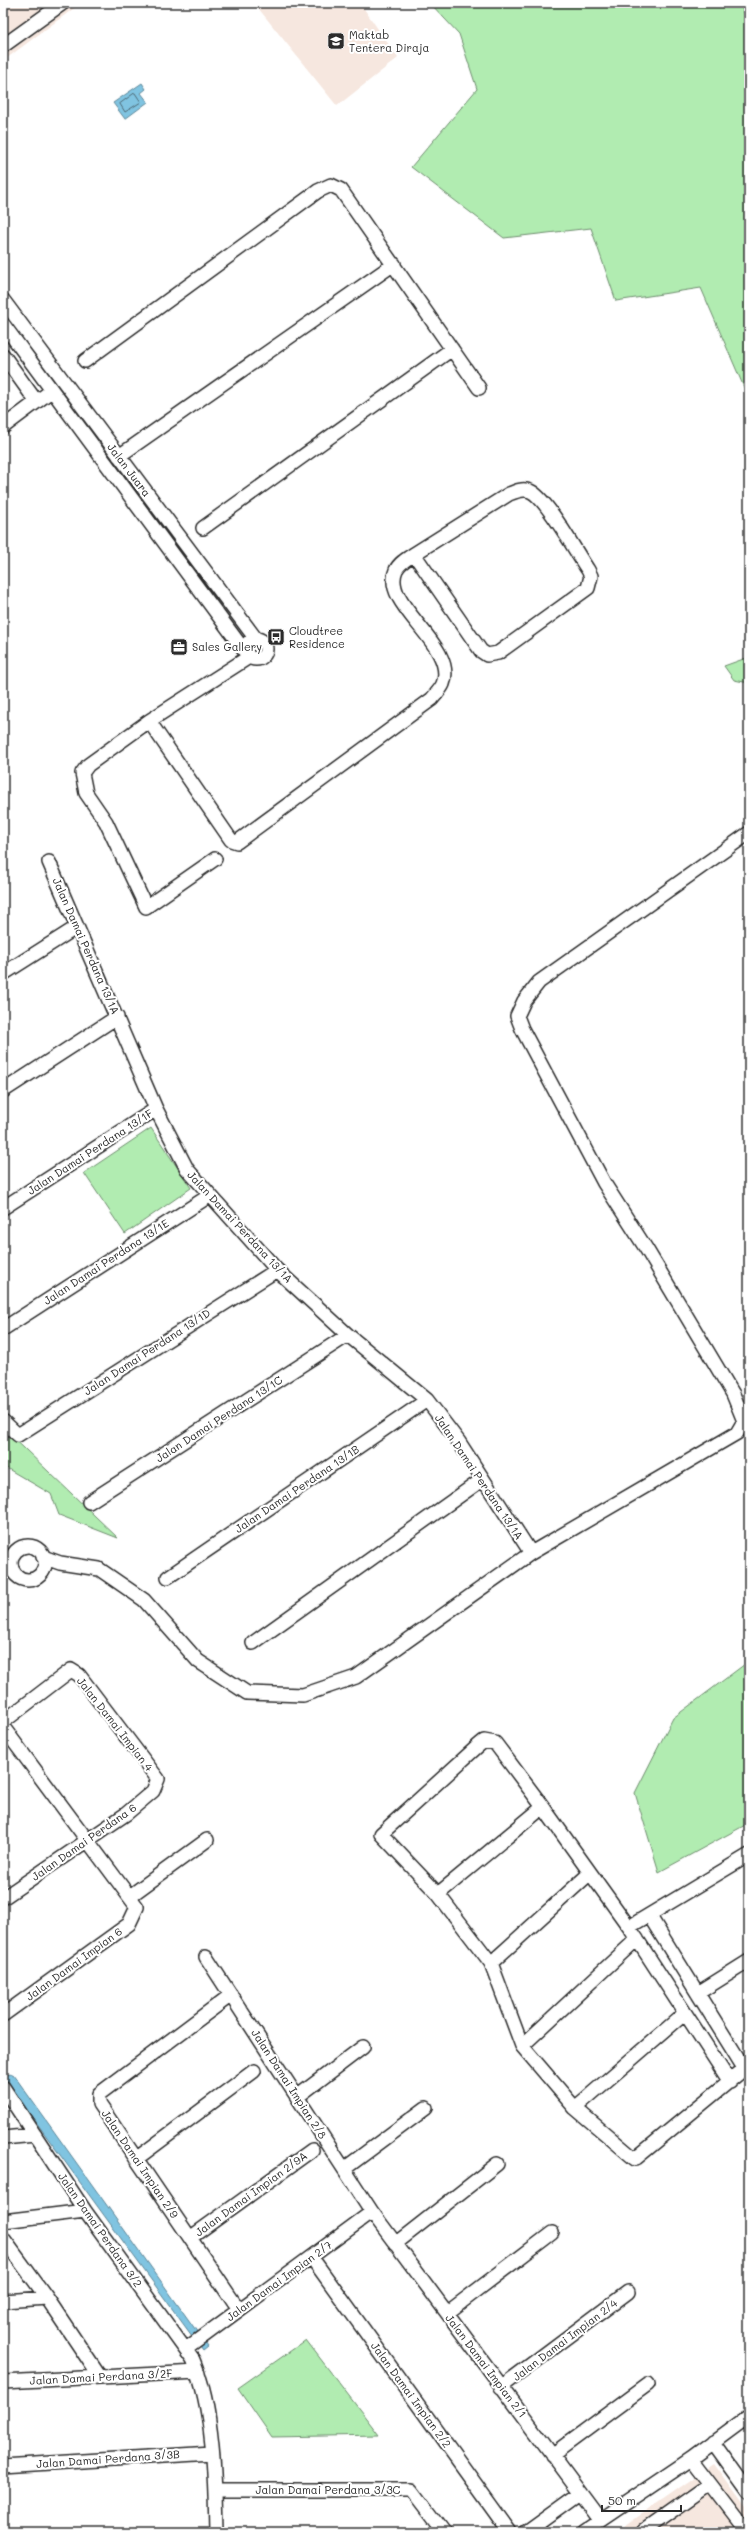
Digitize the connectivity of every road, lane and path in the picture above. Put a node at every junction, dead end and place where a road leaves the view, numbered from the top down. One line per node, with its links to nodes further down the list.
1 (62, 3): 2 (street)
2 (3, 46)
3 (394, 264): 6 (street); 8 (street); 13 (street)
4 (3, 300): 13 (street, Jalan Juara)
5 (3, 324): 10 (street, Jalan Juara)
6 (452, 349): 9 (street); 14 (street)
7 (3, 354): 11 (street)
8 (85, 361)
9 (478, 388)
10 (51, 391): 11 (street); 16 (street, Jalan Juara)
11 (36, 401): 12 (street)
12 (3, 427)
13 (119, 456): 16 (street, Jalan Juara)
14 (203, 528)
15 (414, 554): 15 (street); 17 (street)
16 (249, 657): 17 (street)
17 (149, 721): 19 (street)
18 (749, 833): 37 (street)
19 (215, 859)
20 (49, 862): 21 (street, Jalan Damai Perdana 13/1A)
21 (77, 927): 22 (street); 23 (street, Jalan Damai Perdana 13/1A)
22 (3, 974)
23 (117, 1017): 24 (street); 25 (street, Jalan Damai Perdana 13/1A)
24 (3, 1091)
25 (156, 1109): 26 (street, Jalan Damai Perdana 13/1A); 27 (street, Jalan Damai Perdana 13/1F)
26 (209, 1196): 28 (street, Jalan Damai Perdana 13/1A); 29 (street, Jalan Damai Perdana 13/1E)
27 (3, 1208)
28 (277, 1270): 30 (street, Jalan Damai Perdana 13/1A); 32 (street, Jalan Damai Perdana 13/1D)
29 (3, 1329)
30 (348, 1335): 31 (street, Jalan Damai Perdana 13/1A); 34 (street, Jalan Damai Perdana 13/1C)
31 (426, 1400): 33 (street, Jalan Damai Perdana 13/1A); 42 (street, Jalan Damai Perdana 13/1B)
32 (3, 1421)
33 (483, 1479): 37 (street, Jalan Damai Perdana 13/1A); 43 (street)
34 (90, 1502)
35 (3, 1547): 36 (street)
36 (17, 1550): 38 (street); 39 (street)
37 (530, 1553): 40 (street)
38 (44, 1557): 40 (street); 41 (street)
39 (7, 1560): 41 (street)
40 (60, 1563): 41 (street)
41 (43, 1571)
42 (168, 1577)
43 (253, 1643)
44 (3, 1722): 46 (street, Jalan Damai Impian 4)
45 (3, 1727): 49 (street)
46 (158, 1779): 49 (street, Jalan Damai Perdana 6)
47 (543, 1807): 51 (street); 53 (street); 53 (street)
48 (207, 1840): 54 (street)
49 (87, 1842): 52 (street, Jalan Damai Perdana 6); 54 (street)
50 (749, 1855): 55 (street)
51 (589, 1874): 56 (street); 60 (street)
52 (5, 1891)
53 (438, 1894): 60 (street)
54 (134, 1902): 64 (street, Jalan Damai Impian 6)
55 (649, 1915): 56 (street); 61 (street)
56 (629, 1927): 57 (street)
57 (637, 1939): 63 (street); 65 (street)
58 (206, 1957): 62 (street, Jalan Damai Impian 2/8)
59 (749, 1961): 61 (street)
60 (491, 1963): 65 (street)
61 (698, 1993): 68 (street)
62 (231, 1995): 70 (street, Jalan Damai Impian 2/8); 76 (street, Jalan Damai Impian 2/9)
63 (684, 2014): 68 (street); 72 (street)
64 (3, 2015)
65 (522, 2046): 72 (street)
66 (363, 2047): 70 (street)
67 (254, 2071): 76 (street)
68 (739, 2073): 72 (street)
69 (3, 2087): 73 (street, Jalan Damai Perdana 3/2)
70 (297, 2097): 78 (street, Jalan Damai Impian 2/8)
71 (426, 2108): 78 (street)
72 (575, 2108)
73 (35, 2135): 74 (street); 79 (street, Jalan Damai Perdana 3/2)
74 (3, 2138)
75 (312, 2150): 84 (street, Jalan Damai Impian 2/9A)
76 (136, 2159): 84 (street, Jalan Damai Impian 2/9)
77 (496, 2164): 85 (street)
78 (344, 2169): 80 (street, Jalan Damai Impian 2/8)
79 (85, 2211): 81 (street); 92 (street, Jalan Damai Perdana 3/2)
80 (372, 2212): 85 (street, Jalan Damai Impian 2/1); 86 (street, Jalan Damai Impian 2/7)
81 (3, 2221)
82 (552, 2233): 91 (street)
83 (3, 2238): 88 (street)
84 (190, 2238): 90 (street, Jalan Damai Impian 2/9)
85 (395, 2244): 91 (street, Jalan Damai Impian 2/1)
86 (312, 2258): 90 (street, Jalan Damai Impian 2/7); 111 (street, Jalan Damai Impian 2/2)
87 (628, 2292): 97 (street, Jalan Damai Impian 2/4)
88 (47, 2298): 89 (street); 94 (street)
89 (3, 2301)
90 (239, 2310): 92 (street, Jalan Damai Impian 2/7)
91 (447, 2313): 97 (street, Jalan Damai Impian 2/1)
92 (195, 2343): 93 (street, Jalan Damai Perdana 3/2)
93 (198, 2372): 94 (street, Jalan Damai Perdana 3/2F); 100 (street, Jalan Damai Perdana 3/2)
94 (100, 2377): 95 (street, Jalan Damai Perdana 3/2F)
95 (3, 2382)
96 (648, 2384): 101 (street)
97 (502, 2387): 101 (street, Jalan Damai Impian 2/1)
98 (749, 2416): 99 (street)
99 (713, 2442): 102 (street); 106 (street)
100 (212, 2452): 103 (street, Jalan Damai Perdana 3/3B); 105 (street, Jalan Damai Perdana 3/2)
101 (552, 2455): 107 (street, Jalan Damai Impian 2/1)
102 (691, 2459): 104 (street); 108 (street)
103 (3, 2466)
104 (710, 2484): 114 (street); 115 (street)
105 (215, 2490): 109 (street, Jalan Damai Perdana 3/2); 110 (street, Jalan Damai Perdana 3/3C)
106 (749, 2492)
107 (580, 2493): 108 (street, Jalan Damai Impian 2/1); 112 (street)
108 (601, 2520): 113 (street)
109 (216, 2532)
110 (444, 2532)
111 (510, 2532)
112 (526, 2532)
113 (583, 2532)
114 (642, 2532)
115 (747, 2532)

